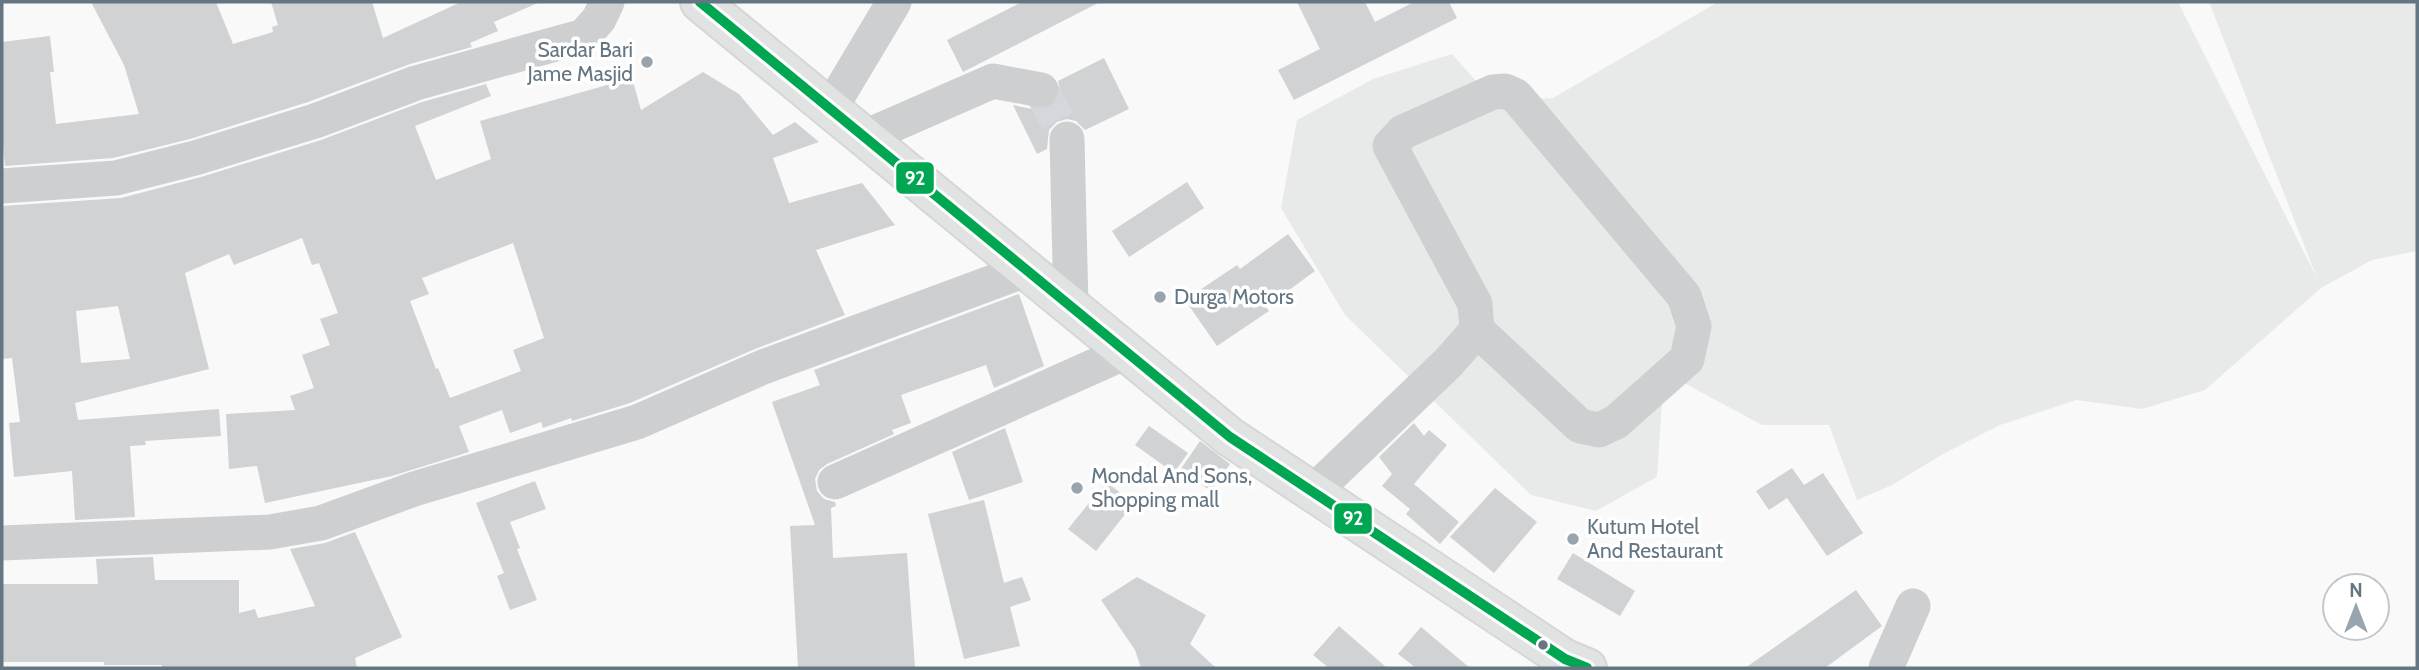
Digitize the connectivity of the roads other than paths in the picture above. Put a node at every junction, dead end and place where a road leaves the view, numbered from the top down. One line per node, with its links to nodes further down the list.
1 (607, 2): 8 (street)
2 (700, 2): 5 (highway)
3 (894, 2): 5 (street)
4 (1041, 90): 6 (street)
5 (830, 108): 6 (highway)
6 (865, 137): 9 (highway)
7 (1067, 139): 10 (street)
8 (2, 186)
9 (1026, 270): 10 (highway); 15 (street)
10 (1071, 306): 12 (highway)
11 (1478, 330): 11 (street); 14 (street)
12 (1126, 352): 13 (street); 14 (highway)
13 (835, 482)
14 (1313, 492): 17 (highway)
15 (2, 543)
16 (1913, 606): 18 (street)
17 (1572, 665)
18 (1886, 668)

